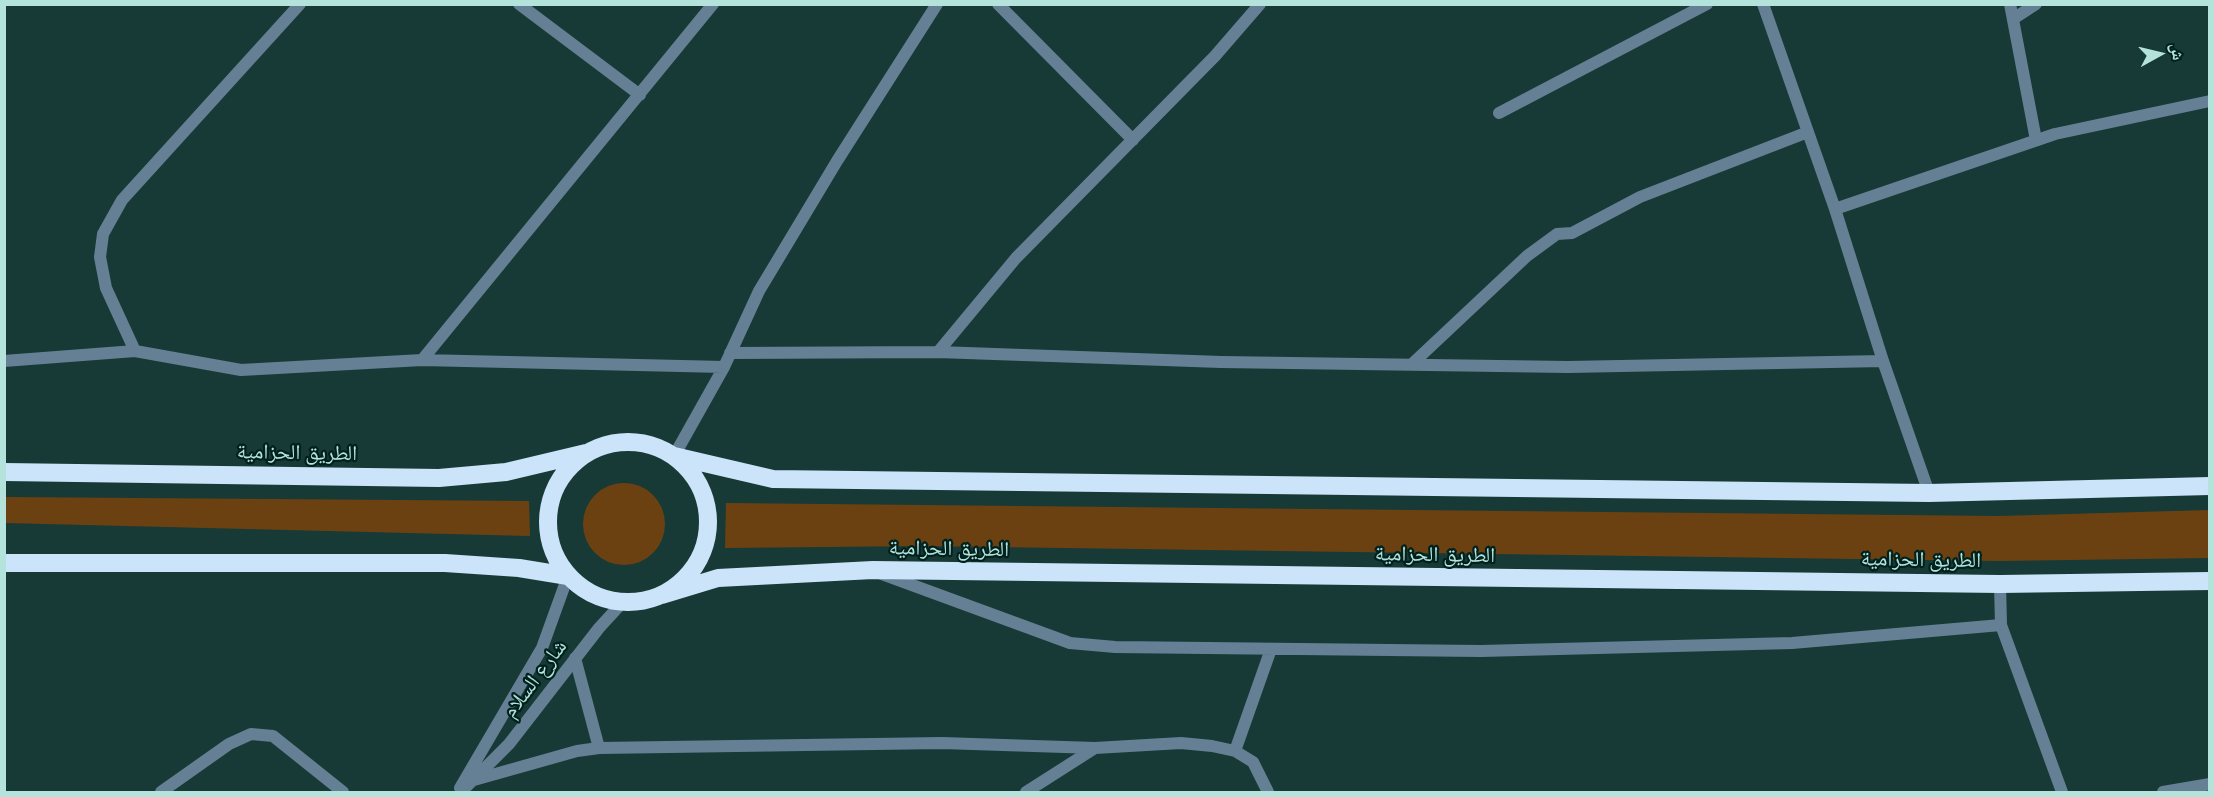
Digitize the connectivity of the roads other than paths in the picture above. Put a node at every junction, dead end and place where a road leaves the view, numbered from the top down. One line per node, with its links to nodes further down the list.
1 (300, 4): 19 (street)
2 (519, 4): 12 (street)
3 (713, 4): 12 (street)
4 (937, 4): 21 (street)
5 (998, 4): 16 (street)
6 (1260, 4): 16 (street)
7 (1707, 4): 14 (street)
8 (1763, 4): 15 (street)
9 (2010, 4): 11 (street)
10 (2036, 4): 11 (street)
11 (2013, 19): 17 (street)
12 (640, 94): 22 (street)
13 (2210, 101): 17 (street)
14 (1499, 113)
15 (1808, 132): 18 (street); 25 (street)
16 (1133, 140): 20 (street)
17 (2036, 140): 18 (street)
18 (1835, 209): 24 (street)
19 (135, 351): 22 (street); 23 (street)
20 (938, 352): 21 (street); 25 (street)
21 (730, 353): 26 (street)
22 (422, 360): 26 (street)
23 (4, 361)
24 (1883, 361): 25 (street); 31 (street)
25 (1412, 364)
26 (724, 366): 28 (street)
27 (586, 453): 28 (highway, الطريق الحزامية); 29 (highway, الطريق الحزامية); 34 (highway, الطريق الحزامية)
28 (674, 456): 31 (highway, الطريق الحزامية); 37 (highway, الطريق الحزامية)
29 (4, 472)
30 (2210, 486): 31 (highway, الطريق الحزامية)
31 (1929, 494)
32 (4, 563): 34 (highway, الطريق الحزامية)
33 (873, 570): 36 (highway, الطريق الحزامية); 37 (highway, الطريق الحزامية); 40 (street)
34 (568, 576): 38 (highway, الطريق الحزامية); 49 (street, شارع السلام)
35 (2210, 581): 36 (highway, الطريق الحزامية)
36 (2000, 584): 39 (street)
37 (662, 595): 38 (highway, الطريق الحزامية)
38 (644, 602): 41 (street, شارع السلام)
39 (2001, 626): 40 (street); 52 (street)
40 (1271, 649): 44 (street)
41 (575, 658): 42 (street); 45 (street, شارع السلام)
42 (599, 748): 43 (street); 45 (street)
43 (1095, 748): 44 (street); 50 (street)
44 (1236, 751): 51 (street)
45 (474, 780): 49 (street, شارع السلام)
46 (2210, 784): 53 (street)
47 (160, 792): 48 (street)
48 (343, 792)
49 (459, 792)
50 (1026, 792)
51 (1268, 792)
52 (2062, 792)
53 (2163, 792)

